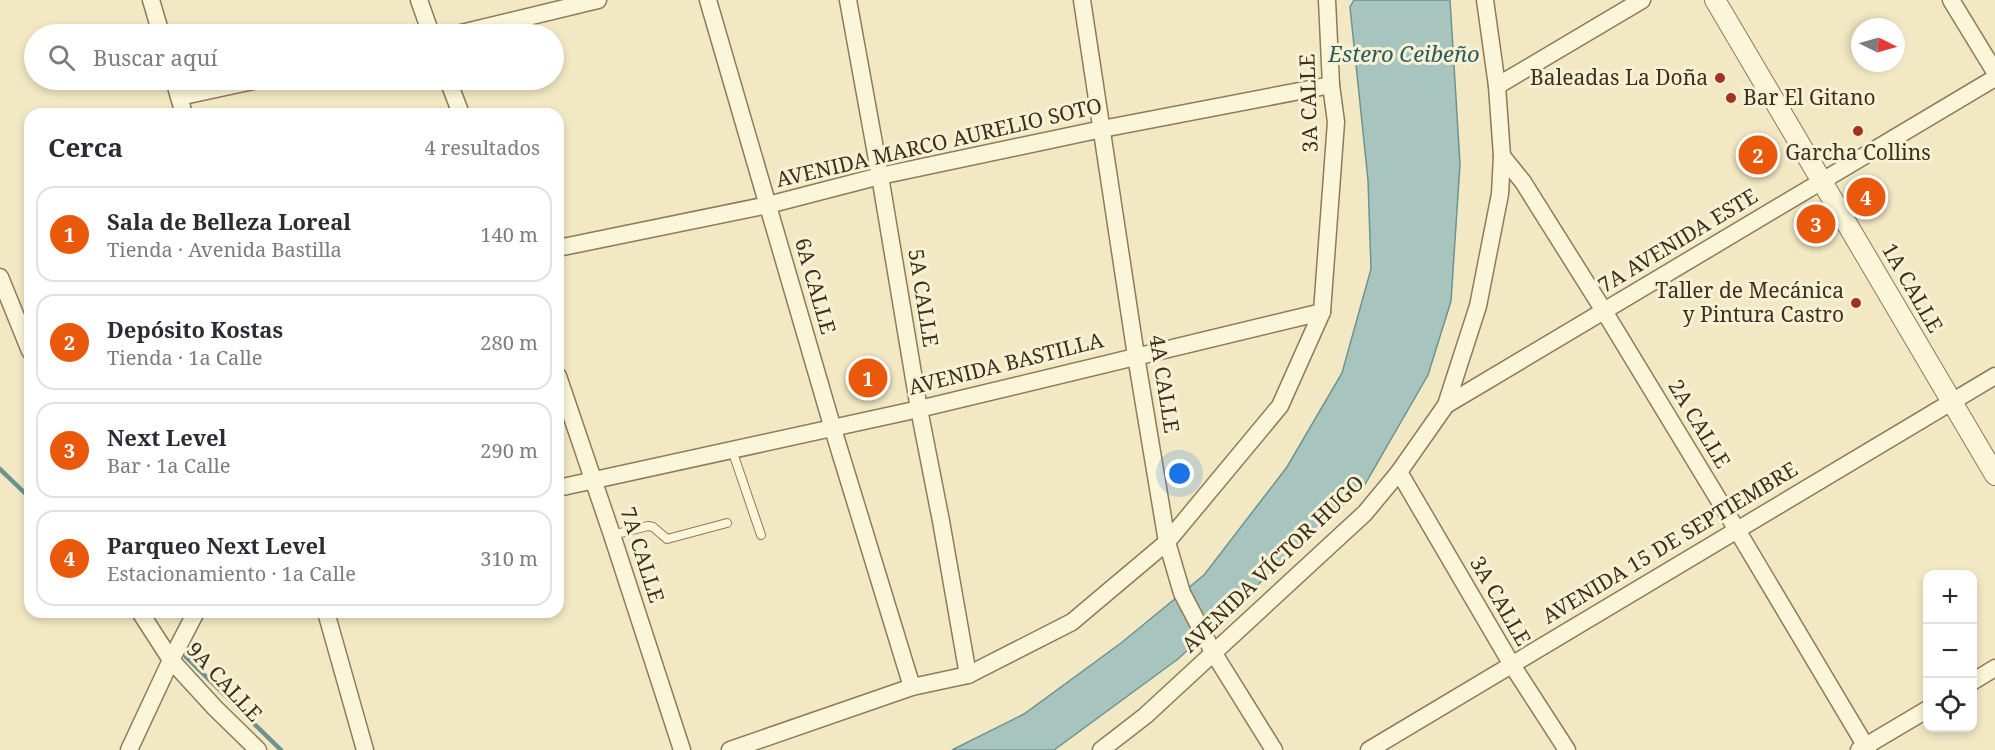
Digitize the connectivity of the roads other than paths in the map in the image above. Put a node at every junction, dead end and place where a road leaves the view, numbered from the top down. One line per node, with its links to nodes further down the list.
1 (151, 0): 12 (street)
2 (419, 0): 13 (street)
3 (598, 0): 14 (street)
4 (708, 0): 29 (street, 6A CALLE)
5 (848, 0): 27 (street, 5A CALLE)
6 (1082, 0): 25 (street, 4A CALLE)
7 (1327, 0): 17 (street, 3A CALLE)
8 (1485, 0): 18 (street, AVENIDA VÍCTOR HUGO)
9 (1642, 0): 18 (street)
10 (1716, 0): 28 (street, 1A CALLE)
11 (1951, 0): 15 (street)
12 (158, 24)
13 (427, 24)
14 (498, 24)
15 (1995, 72)
16 (1995, 78): 28 (street, 7A AVENIDA ESTE)
17 (1331, 85): 25 (street, AVENIDA MARCO AURELIO SOTO); 32 (street, 3A CALLE)
18 (1497, 86): 26 (street, AVENIDA VÍCTOR HUGO)
19 (177, 90): 22 (street)
20 (211, 90): 22 (street)
21 (452, 90): 24 (street)
22 (179, 97): 23 (street)
23 (182, 108)
24 (459, 108)
25 (1102, 129): 27 (street, AVENIDA MARCO AURELIO SOTO); 35 (street, 4A CALLE)
26 (1502, 156): 33 (street, 2A CALLE); 39 (street, AVENIDA VÍCTOR HUGO)
27 (880, 176): 29 (street, AVENIDA MARCO AURELIO SOTO); 40 (street, 5A CALLE)
28 (1823, 182): 33 (street, 7A AVENIDA ESTE); 38 (street, 1A CALLE)
29 (768, 205): 30 (street, AVENIDA MARCO AURELIO SOTO); 41 (street, 6A CALLE)
30 (564, 247)
31 (0, 277): 34 (street)
32 (1322, 312): 35 (street, AVENIDA BASTILLA); 51 (street, 3A CALLE)
33 (1604, 312): 39 (street, 7A AVENIDA ESTE); 48 (street, 2A CALLE)
34 (24, 336)
35 (1136, 356): 40 (street, AVENIDA BASTILLA); 51 (street, 4A CALLE)
36 (1995, 376): 38 (street, AVENIDA 15 DE SEPTIEMBRE)
37 (564, 393): 45 (street, 7A CALLE)
38 (1951, 402): 44 (street, 1A CALLE); 48 (street, AVENIDA 15 DE SEPTIEMBRE)
39 (1446, 405): 43 (street, AVENIDA VÍCTOR HUGO)
40 (918, 409): 41 (street, AVENIDA BASTILLA); 59 (street, 5A CALLE)
41 (833, 429): 42 (street, AVENIDA BASTILLA); 61 (street, 6A CALLE)
42 (732, 450): 45 (street, AVENIDA BASTILLA); 50 (lane)
43 (1399, 472): 55 (street, AVENIDA VÍCTOR HUGO); 57 (street, 3A CALLE)
44 (1995, 475)
45 (594, 480): 46 (street, AVENIDA BASTILLA); 49 (street, 7A CALLE)
46 (564, 487)
47 (727, 524): 49 (lane)
48 (1737, 530): 57 (street, AVENIDA 15 DE SEPTIEMBRE); 63 (street, 2A CALLE)
49 (612, 534): 67 (street, 7A CALLE)
50 (761, 535)
51 (1167, 542): 55 (street, 4A CALLE); 59 (street, 3A CALLE)
52 (144, 618): 56 (street, 9A CALLE)
53 (193, 618): 56 (street)
54 (328, 618): 66 (street)
55 (1213, 652): 69 (street, AVENIDA VÍCTOR HUGO); 70 (street, 4A CALLE)
56 (171, 660): 64 (street); 65 (street, 9A CALLE)
57 (1512, 664): 71 (street, AVENIDA 15 DE SEPTIEMBRE); 72 (street, 3A CALLE)
58 (1995, 668): 60 (street)
59 (968, 675): 61 (street, 3A CALLE)
60 (1977, 679)
61 (912, 687): 68 (street, 3A CALLE)
62 (1923, 712): 63 (street)
63 (1864, 749)
64 (129, 750)
65 (258, 750)
66 (365, 750)
67 (682, 750)
68 (730, 750)
69 (1101, 750)
70 (1274, 750)
71 (1369, 750)
72 (1567, 750)

